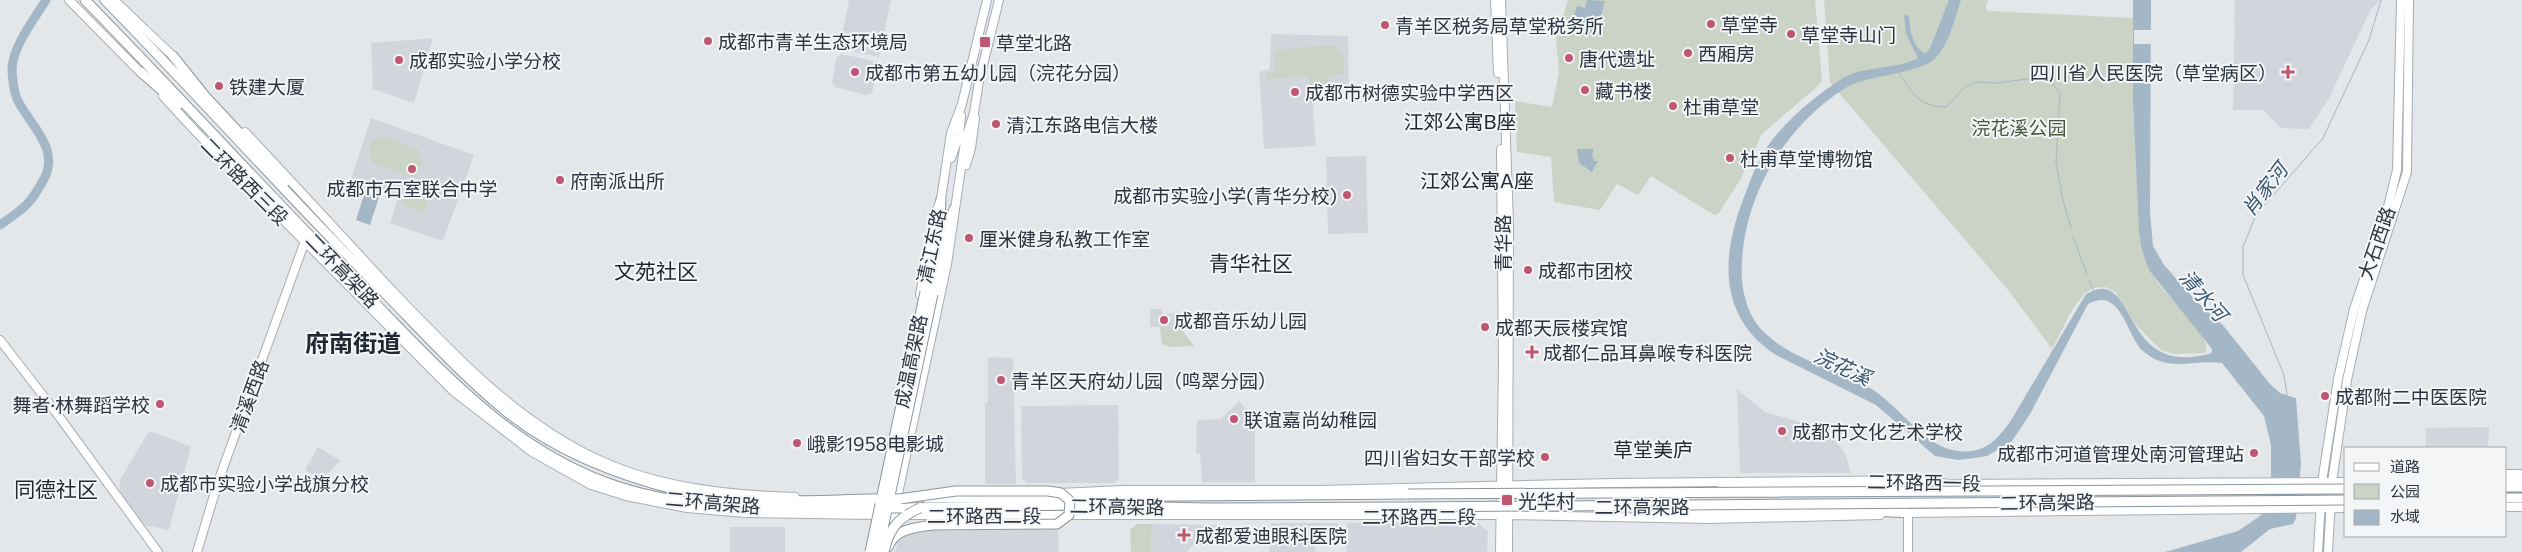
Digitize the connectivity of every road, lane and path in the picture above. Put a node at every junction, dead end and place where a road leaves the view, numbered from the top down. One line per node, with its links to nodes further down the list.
1 (69, 0): 12 (main road, 二环路西三段)
2 (85, 0): 17 (highway, 二环高架路)
3 (105, 0): 16 (highway, 二环高架路)
4 (114, 0): 11 (main road, 二环路西三段)
5 (987, 0): 13 (main road, 清江东路)
6 (999, 0): 14 (main road, 清江东路)
7 (1495, 0): 30 (main road, 青华路)
8 (1501, 0): 30 (main road, 青华路)
9 (2401, 0): 25 (main road, 大石西路)
10 (2409, 0): 26 (main road, 大石西路)
11 (173, 56): 16 (highway); 20 (main road, 二环路西三段)
12 (141, 72): 15 (main road, 二环路西三段); 17 (highway)
13 (941, 199): 18 (highway, 成温高架路); 35 (main road, 清江东路)
14 (954, 209): 18 (highway, 成温高架路); 36 (main road, 清江东路)
15 (305, 241): 29 (main road, 二环路西三段); 52 (main road, 清溪西路)
16 (352, 260): 36 (highway, 二环高架路, bridge)
17 (337, 265): 43 (highway, 二环高架路, bridge)
18 (929, 293): 53 (highway, 成温高架路, bridge); 54 (highway, 成温高架路, bridge)
19 (0, 340): 51 (main road)
20 (599, 460): 35 (main road, 二环路西二段)
21 (2507, 474): 22 (main road)
22 (2522, 474)
23 (2507, 480): 24 (highway)
24 (2522, 480)
25 (2322, 482): 26 (main road, 二环路西一段); 28 (main road, 二环路西一段); 46 (main road, 大石西路)
26 (2332, 482): 27 (main road, 二环路西一段); 44 (main road, 大石西路)
27 (2344, 482)
28 (1946, 484): 30 (main road, 二环路西一段); 34 (highway, bridge)
29 (591, 485): 48 (main road, 二环路西二段)
30 (1505, 486): 36 (main road, 二环路西二段); 50 (main road)
31 (2507, 487): 32 (highway)
32 (2522, 487)
33 (2344, 489): 34 (highway, 二环高架路, bridge)
34 (1652, 492): 36 (highway, 二环高架路, bridge)
35 (880, 496): 36 (main road, 二环路西二段); 48 (main road, 清江东路)
36 (898, 498): 49 (main road, 清江东路); 55 (highway, bridge)
37 (2507, 498): 38 (highway)
38 (2522, 498)
39 (2344, 500): 40 (highway, 二环高架路, bridge)
40 (1644, 506): 43 (highway, 二环高架路, bridge); 47 (highway, bridge)
41 (2522, 506): 42 (main road)
42 (2507, 507)
43 (920, 508): 55 (highway, bridge)
44 (2330, 508): 45 (main road, 二环路西一段); 46 (main road, 二环路西一段); 60 (main road, 大石西路)
45 (2344, 508)
46 (2320, 509): 47 (main road, 二环路西一段); 59 (main road, 大石西路)
47 (1908, 513): 50 (main road, 二环路西一段); 58 (main road)
48 (876, 515): 49 (main road, 二环路西二段); 53 (main road, 清江东路)
49 (894, 515): 50 (main road, 二环路西二段); 55 (main road, 清江东路)
50 (1505, 515): 56 (main road); 57 (main road)
51 (158, 552)
52 (197, 552)
53 (869, 552)
54 (878, 552)
55 (885, 552)
56 (1500, 552)
57 (1508, 552)
58 (1908, 552)
59 (2318, 552)
60 (2328, 552)

